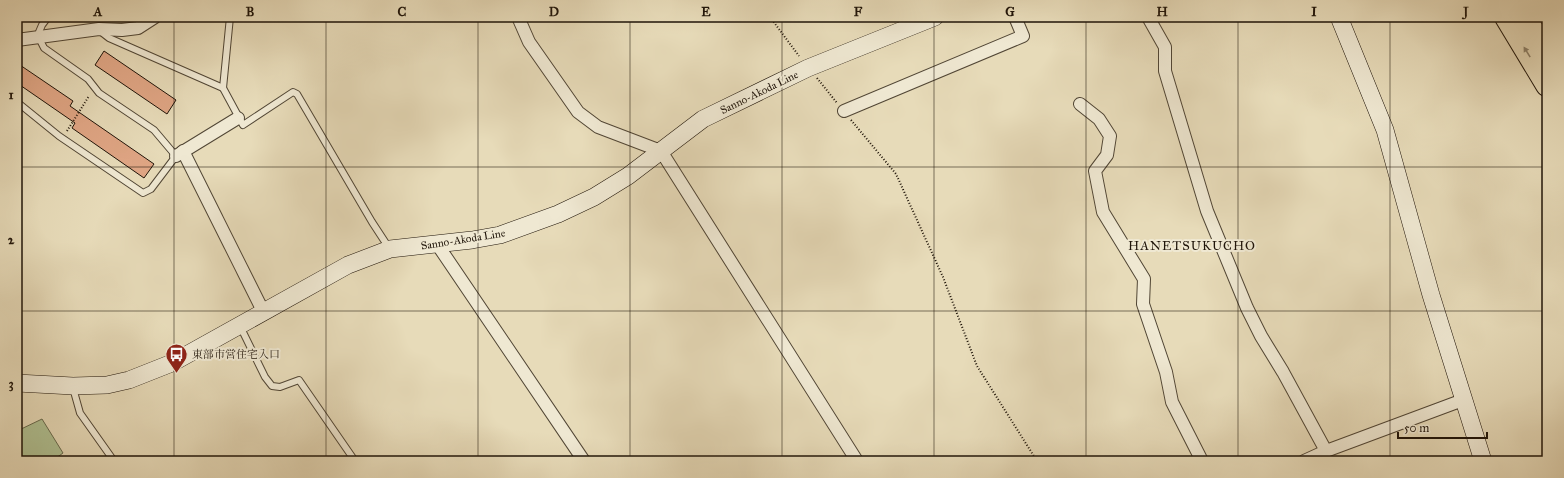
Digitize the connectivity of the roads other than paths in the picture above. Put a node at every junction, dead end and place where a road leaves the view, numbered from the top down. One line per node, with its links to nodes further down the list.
1 (48, 17): 12 (lane)
2 (155, 17): 11 (street)
3 (230, 17): 16 (lane)
4 (518, 17): 21 (street)
5 (935, 17): 21 (main road, Sanno-Akoda Line)
6 (1015, 17): 19 (street)
7 (1148, 17): 30 (street)
8 (1339, 17): 29 (main road)
9 (1506, 17): 15 (highway, one-way to 9)
10 (1525, 17): 14 (highway)
11 (99, 29): 12 (street); 16 (lane)
12 (39, 38): 13 (street); 22 (lane)
13 (17, 40)
14 (1547, 55)
15 (1547, 85)
16 (223, 88): 20 (lane)
17 (17, 102): 22 (lane)
18 (1080, 104): 35 (street)
19 (844, 111)
20 (238, 118): 22 (street); 24 (lane)
21 (661, 151): 23 (main road, Sanno-Akoda Line); 31 (street)
22 (179, 153): 25 (street)
23 (437, 244): 24 (main road, Sanno-Akoda Line); 34 (street)
24 (390, 249): 25 (main road, Sanno-Akoda Line)
25 (264, 313): 26 (main road, Sanno-Akoda Line)
26 (240, 326): 28 (main road, Sanno-Akoda Line); 33 (lane)
27 (17, 384): 28 (main road, Sanno-Akoda Line)
28 (73, 386): 32 (lane)
29 (1463, 400): 30 (street); 37 (main road)
30 (1326, 451): 36 (street)
31 (854, 460)
32 (114, 461)
33 (355, 461)
34 (584, 461)
35 (1202, 461)
36 (1304, 461)
37 (1483, 461)

